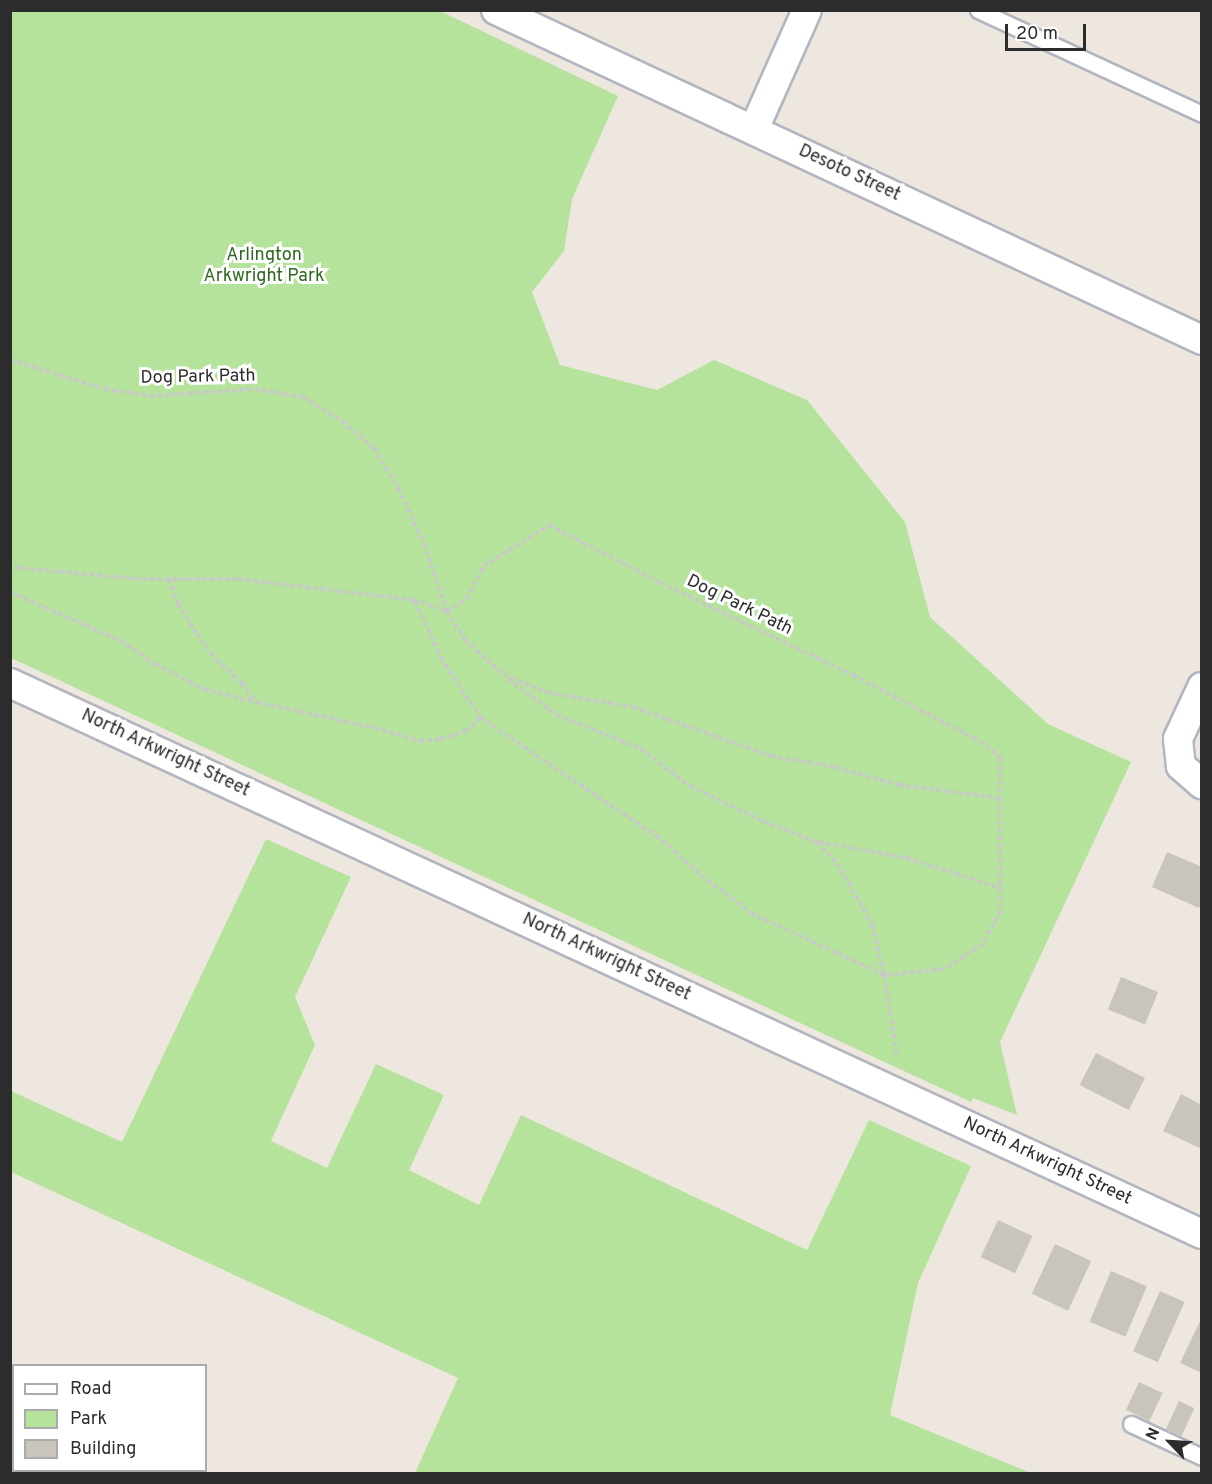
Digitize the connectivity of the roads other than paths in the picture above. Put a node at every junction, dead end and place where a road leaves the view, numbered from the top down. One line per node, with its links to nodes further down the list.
1 (496, 10): 5 (street, Desoto Street)
2 (807, 10): 5 (street)
3 (978, 10): 4 (lane)
4 (1202, 114)
5 (754, 129): 6 (street, Desoto Street)
6 (1202, 340)
7 (10, 682): 10 (street, North Arkwright Street)
8 (1202, 687): 9 (street)
9 (1191, 775)
10 (1202, 1234)
11 (1131, 1424): 12 (lane)
12 (1202, 1457)

